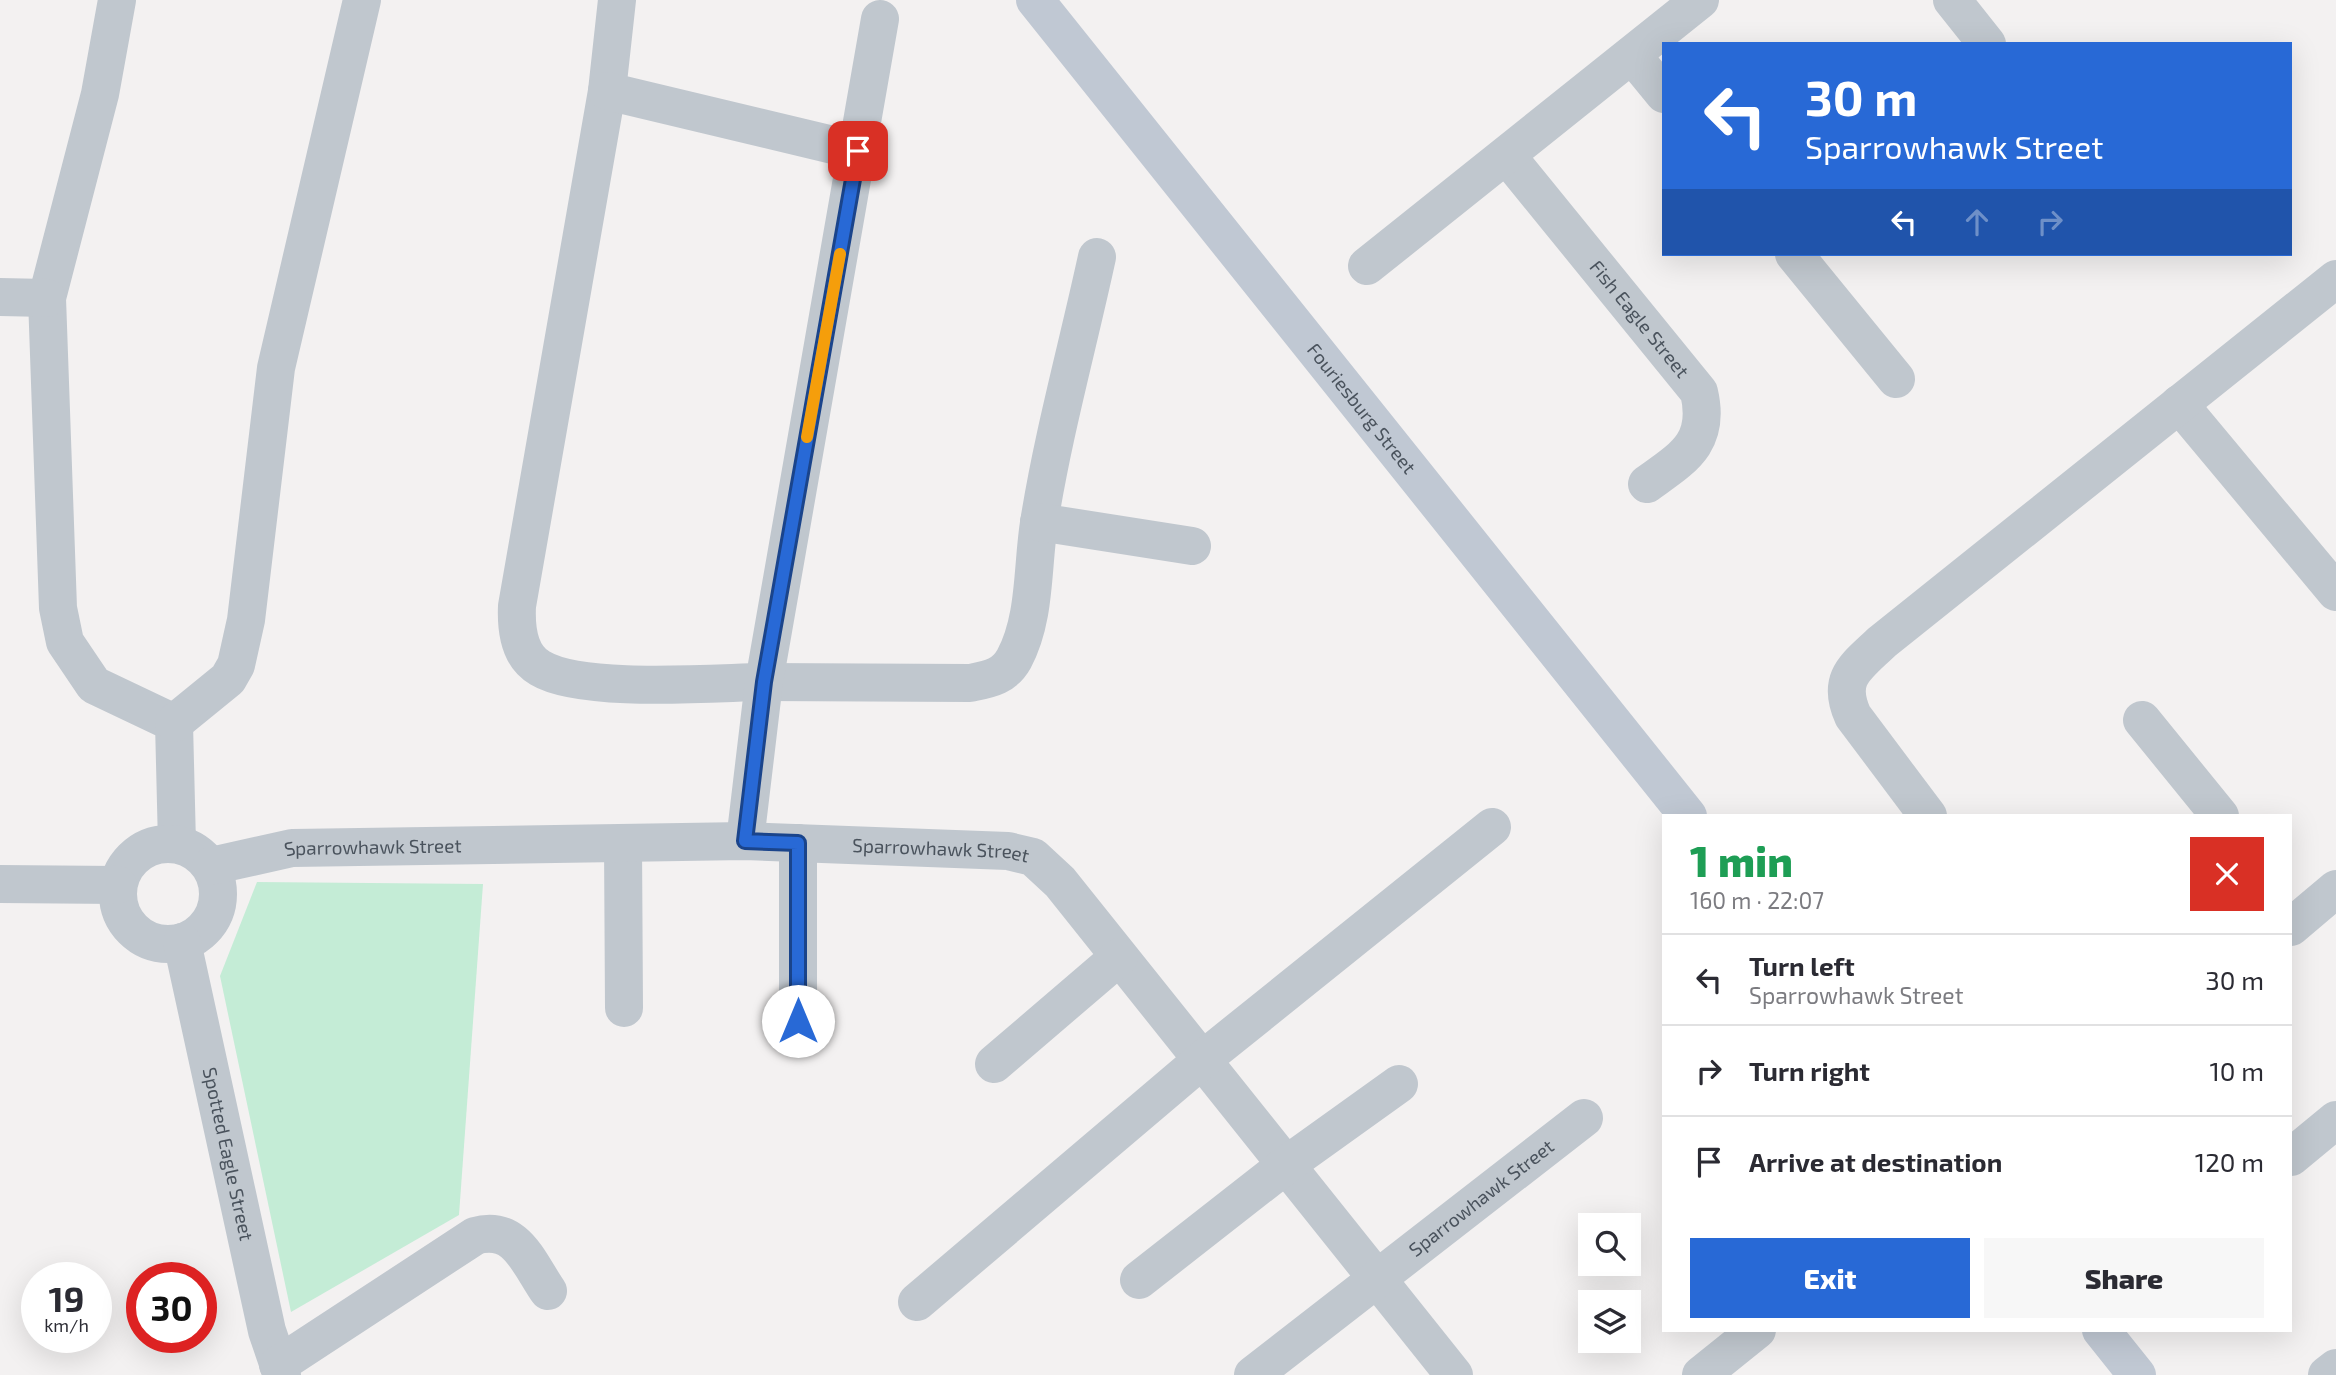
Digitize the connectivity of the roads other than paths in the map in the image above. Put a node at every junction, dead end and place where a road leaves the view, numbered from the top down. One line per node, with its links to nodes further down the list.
1 (117, 0): 20 (street)
2 (362, 0): 29 (street)
3 (617, 0): 11 (street)
4 (1035, 0): 30 (street, Fouriesburg Street)
5 (1700, 0): 8 (street)
6 (1952, 0): 9 (street)
7 (880, 19): 13 (street)
8 (1677, 34): 10 (street)
9 (1985, 42)
10 (1632, 55): 12 (street); 14 (street)
11 (607, 91): 13 (street); 27 (street)
12 (1662, 92)
13 (858, 151): 27 (street)
14 (1507, 156): 17 (street); 23 (street, Fish Eagle Street)
15 (1796, 256): 21 (street)
16 (1097, 257): 24 (street)
17 (1367, 266)
18 (2336, 279): 22 (street)
19 (0, 297): 20 (street)
20 (47, 298): 29 (street)
21 (1896, 379)
22 (2179, 404): 26 (street); 31 (street)
23 (1647, 484)
24 (1039, 522): 25 (street); 27 (street)
25 (1192, 546)
26 (2336, 592)
27 (764, 682): 34 (street)
28 (2142, 720): 32 (street)
29 (174, 723): 37 (street)
30 (1687, 814)
31 (1926, 814)
32 (2218, 814)
33 (1492, 827): 47 (street)
34 (745, 841): 35 (street, Sparrowhawk Street); 36 (street, Sparrowhawk Street)
35 (623, 843): 38 (street, Sparrowhawk Street); 45 (street)
36 (798, 843): 44 (street, Sparrowhawk Street); 46 (street)
37 (177, 844): 38 (street); 40 (street)
38 (211, 866): 43 (street)
39 (0, 884): 40 (street)
40 (117, 885): 43 (street)
41 (2336, 889): 42 (street)
42 (2295, 915)
43 (182, 942): 61 (street, Spotted Eagle Street)
44 (1119, 957): 47 (street, Sparrowhawk Street); 48 (street)
45 (624, 1008)
46 (798, 1021)
47 (1202, 1060): 53 (street, Sparrowhawk Street); 57 (street)
48 (994, 1064)
49 (1399, 1084): 53 (street)
50 (1584, 1118): 54 (street, Sparrowhawk Street)
51 (2336, 1120): 52 (street)
52 (2292, 1156)
53 (1286, 1165): 54 (street, Sparrowhawk Street); 55 (street)
54 (1377, 1279): 62 (street, Sparrowhawk Street); 63 (street, Sparrowhawk Street)
55 (1139, 1280)
56 (548, 1291): 61 (street, Spotted Eagle Street)
57 (917, 1302)
58 (1755, 1332): 64 (street)
59 (2103, 1332): 65 (street)
60 (2336, 1368): 66 (street)
61 (280, 1370)
62 (1252, 1375)
63 (1454, 1375)
64 (1701, 1375)
65 (2137, 1375)
66 (2327, 1375)

